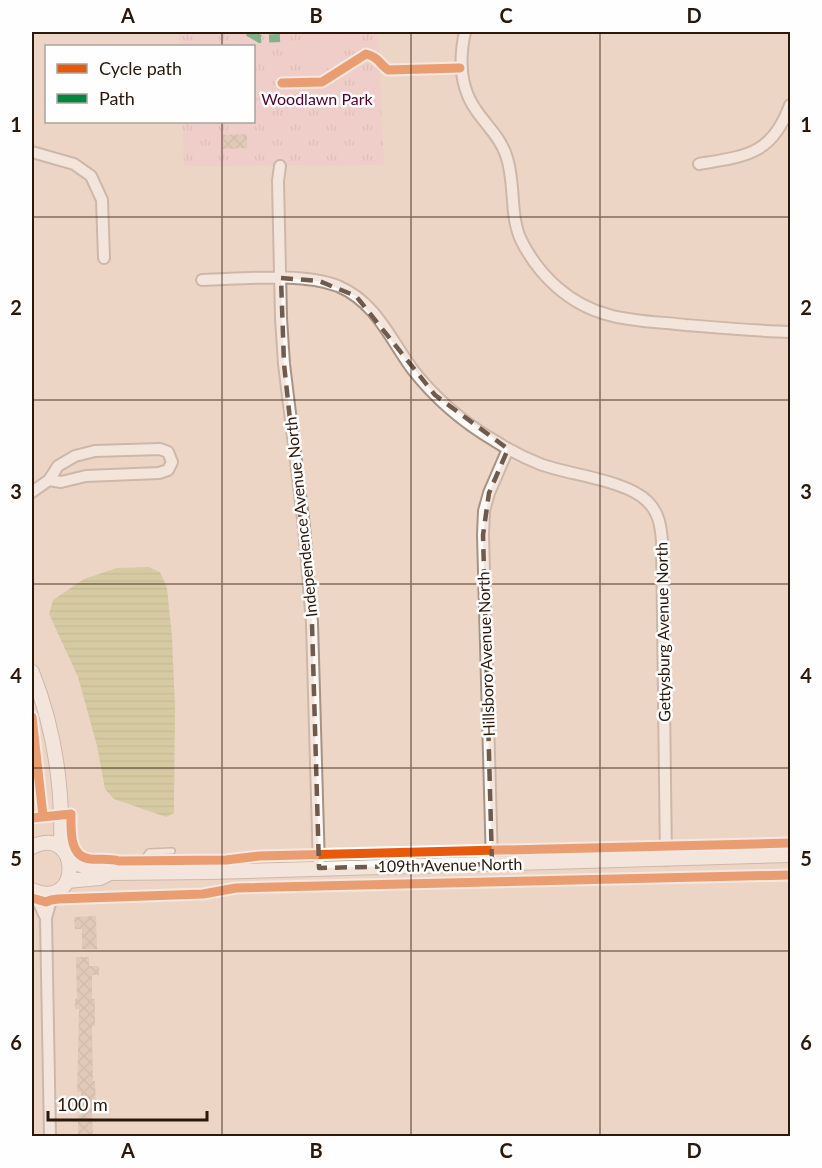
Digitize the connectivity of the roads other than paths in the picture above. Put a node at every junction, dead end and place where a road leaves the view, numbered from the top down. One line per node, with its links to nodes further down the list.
1 (465, 32): 9 (street)
2 (790, 105): 4 (street)
3 (32, 152): 6 (street)
4 (699, 164)
5 (280, 166): 7 (street, Independence Avenue North)
6 (104, 258)
7 (281, 278): 8 (street, Gettysburg Avenue North); 10 (street, Gettysburg Avenue North); 21 (street, Independence Avenue North)
8 (202, 280)
9 (790, 332)
10 (508, 449): 18 (street, Gettysburg Avenue North); 20 (street, Hillsboro Avenue North)
11 (49, 480): 11 (street); 12 (street)
12 (32, 492)
13 (32, 672): 15 (street)
14 (32, 847): 15 (street)
15 (61, 848): 19 (street)
16 (172, 851): 22 (lane)
17 (790, 855): 18 (street, 109th Avenue North)
18 (666, 860): 20 (street, 109th Avenue North)
19 (69, 861): 23 (street, 109th Avenue North); 24 (street)
20 (492, 864): 21 (street, 109th Avenue North)
21 (319, 868): 22 (street, 109th Avenue North)
22 (145, 872): 23 (street, 109th Avenue North)
23 (110, 873): 24 (street, 109th Avenue North)
24 (67, 881): 26 (street)
25 (32, 890): 26 (street); 27 (street)
26 (53, 892): 27 (street)
27 (46, 918): 28 (street)
28 (50, 1137)

